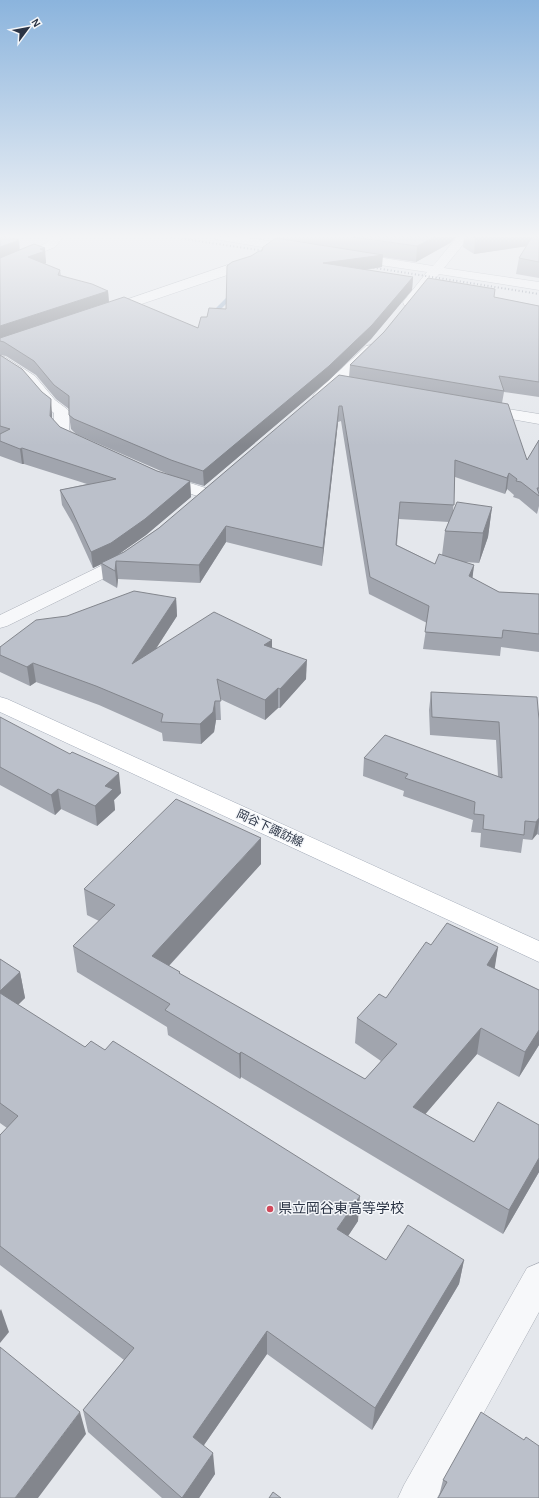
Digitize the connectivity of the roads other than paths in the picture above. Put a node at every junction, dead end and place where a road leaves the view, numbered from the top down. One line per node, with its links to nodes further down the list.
1 (121, 307): 4 (street)
2 (405, 307): 3 (street)
3 (401, 312)
4 (97, 315)
5 (382, 337): 7 (street)
6 (0, 360): 10 (street)
7 (311, 404)
8 (468, 407): 9 (street)
9 (539, 419)
10 (96, 450)
11 (151, 475): 12 (street)
12 (206, 494)
13 (142, 548): 14 (street)
14 (0, 622)
15 (0, 704): 16 (main road, 岡谷下諏訪線)
16 (539, 952)
17 (537, 1288): 18 (street)
18 (417, 1498)

